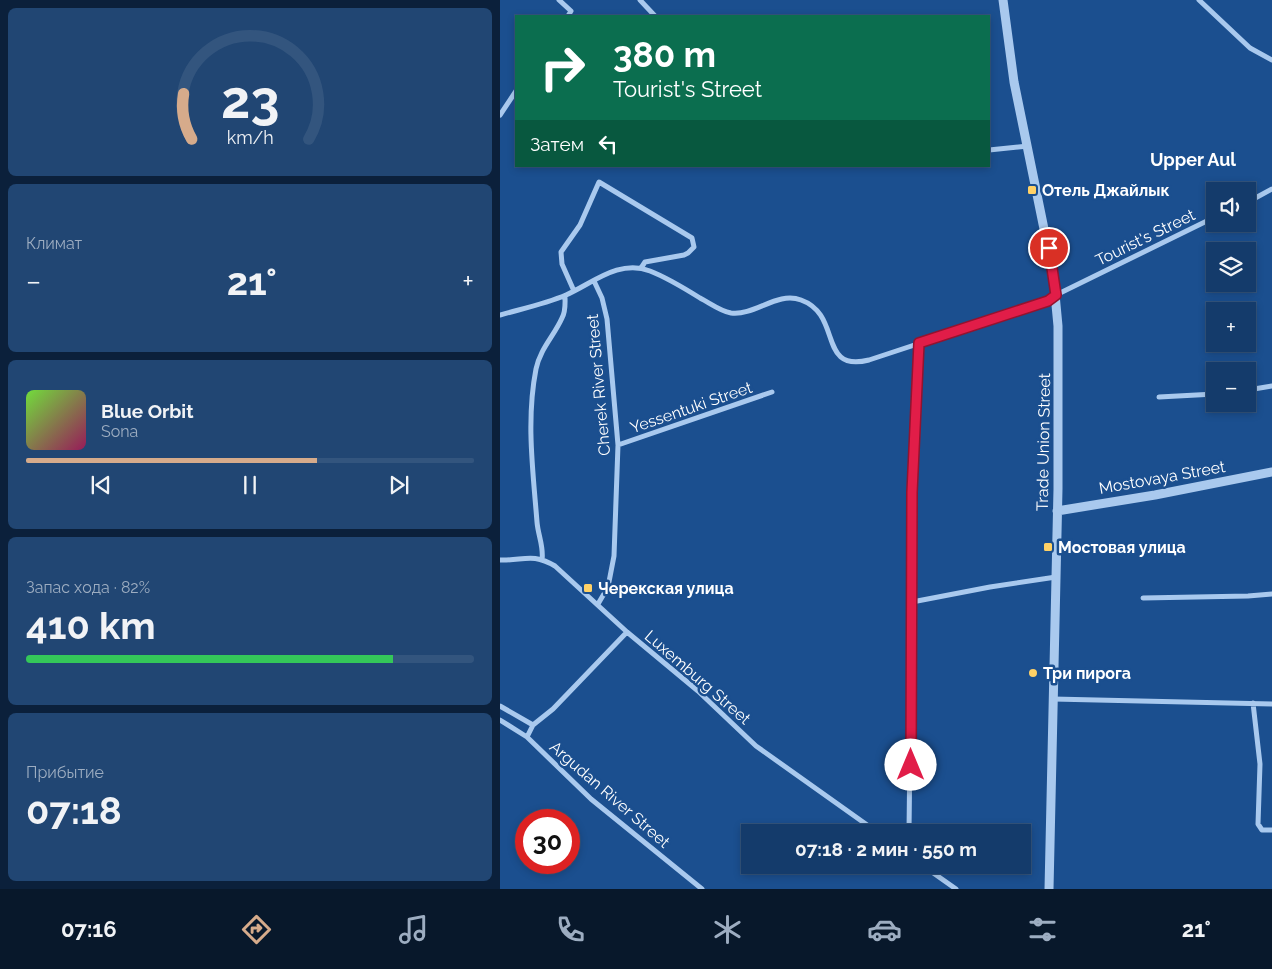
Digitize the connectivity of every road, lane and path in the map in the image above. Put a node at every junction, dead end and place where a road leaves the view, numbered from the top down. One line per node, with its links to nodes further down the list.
1 (558, 0): 5 (street)
2 (640, 0): 6 (street)
3 (1003, 0): 10 (street, Trade Union Street)
4 (1199, 0): 7 (street)
5 (569, 15)
6 (653, 15)
7 (1272, 60)
8 (515, 92): 9 (street)
9 (500, 115)
10 (1028, 146): 11 (street); 18 (street, Trade Union Street)
11 (990, 150)
12 (1272, 189): 13 (street)
13 (1256, 198)
14 (1206, 221): 18 (street, Tourist's Street)
15 (641, 268): 16 (street); 17 (street); 21 (street, Tourist's Street)
16 (594, 281): 17 (street); 27 (street, Cherek River Street)
17 (574, 291): 19 (street)
18 (1056, 295): 21 (street, Tourist's Street); 29 (street, Trade Union Street)
19 (565, 296): 20 (street); 31 (street)
20 (500, 315)
21 (919, 343): 35 (street)
22 (1272, 386): 23 (street)
23 (1256, 389)
24 (772, 392): 27 (street, Yessentuki Street)
25 (1206, 394): 26 (street)
26 (1159, 396)
27 (618, 445): 36 (street, Cherek River Street)
28 (1272, 472): 29 (street, Mostovaya Street)
29 (1057, 510): 32 (street, Trade Union Street)
30 (500, 560): 31 (street, Luxemburg Street)
31 (542, 560): 36 (street, Luxemburg Street)
32 (1056, 577): 35 (street); 38 (street, Trade Union Street)
33 (1272, 594): 34 (street)
34 (1143, 598)
35 (912, 602): 46 (street)
36 (598, 604): 37 (street, Luxemburg Street)
37 (627, 632): 43 (street); 45 (street, Luxemburg Street)
38 (1053, 700): 39 (street); 51 (street, Trade Union Street)
39 (1253, 703): 40 (street); 47 (street)
40 (1272, 704)
41 (500, 706): 43 (street)
42 (500, 720): 44 (street, Argudan River Street)
43 (532, 726): 44 (street)
44 (527, 737): 49 (street, Argudan River Street)
45 (866, 824)
46 (909, 824)
47 (1272, 830)
48 (935, 874): 50 (street)
49 (702, 889)
50 (956, 889)
51 (1050, 889)

